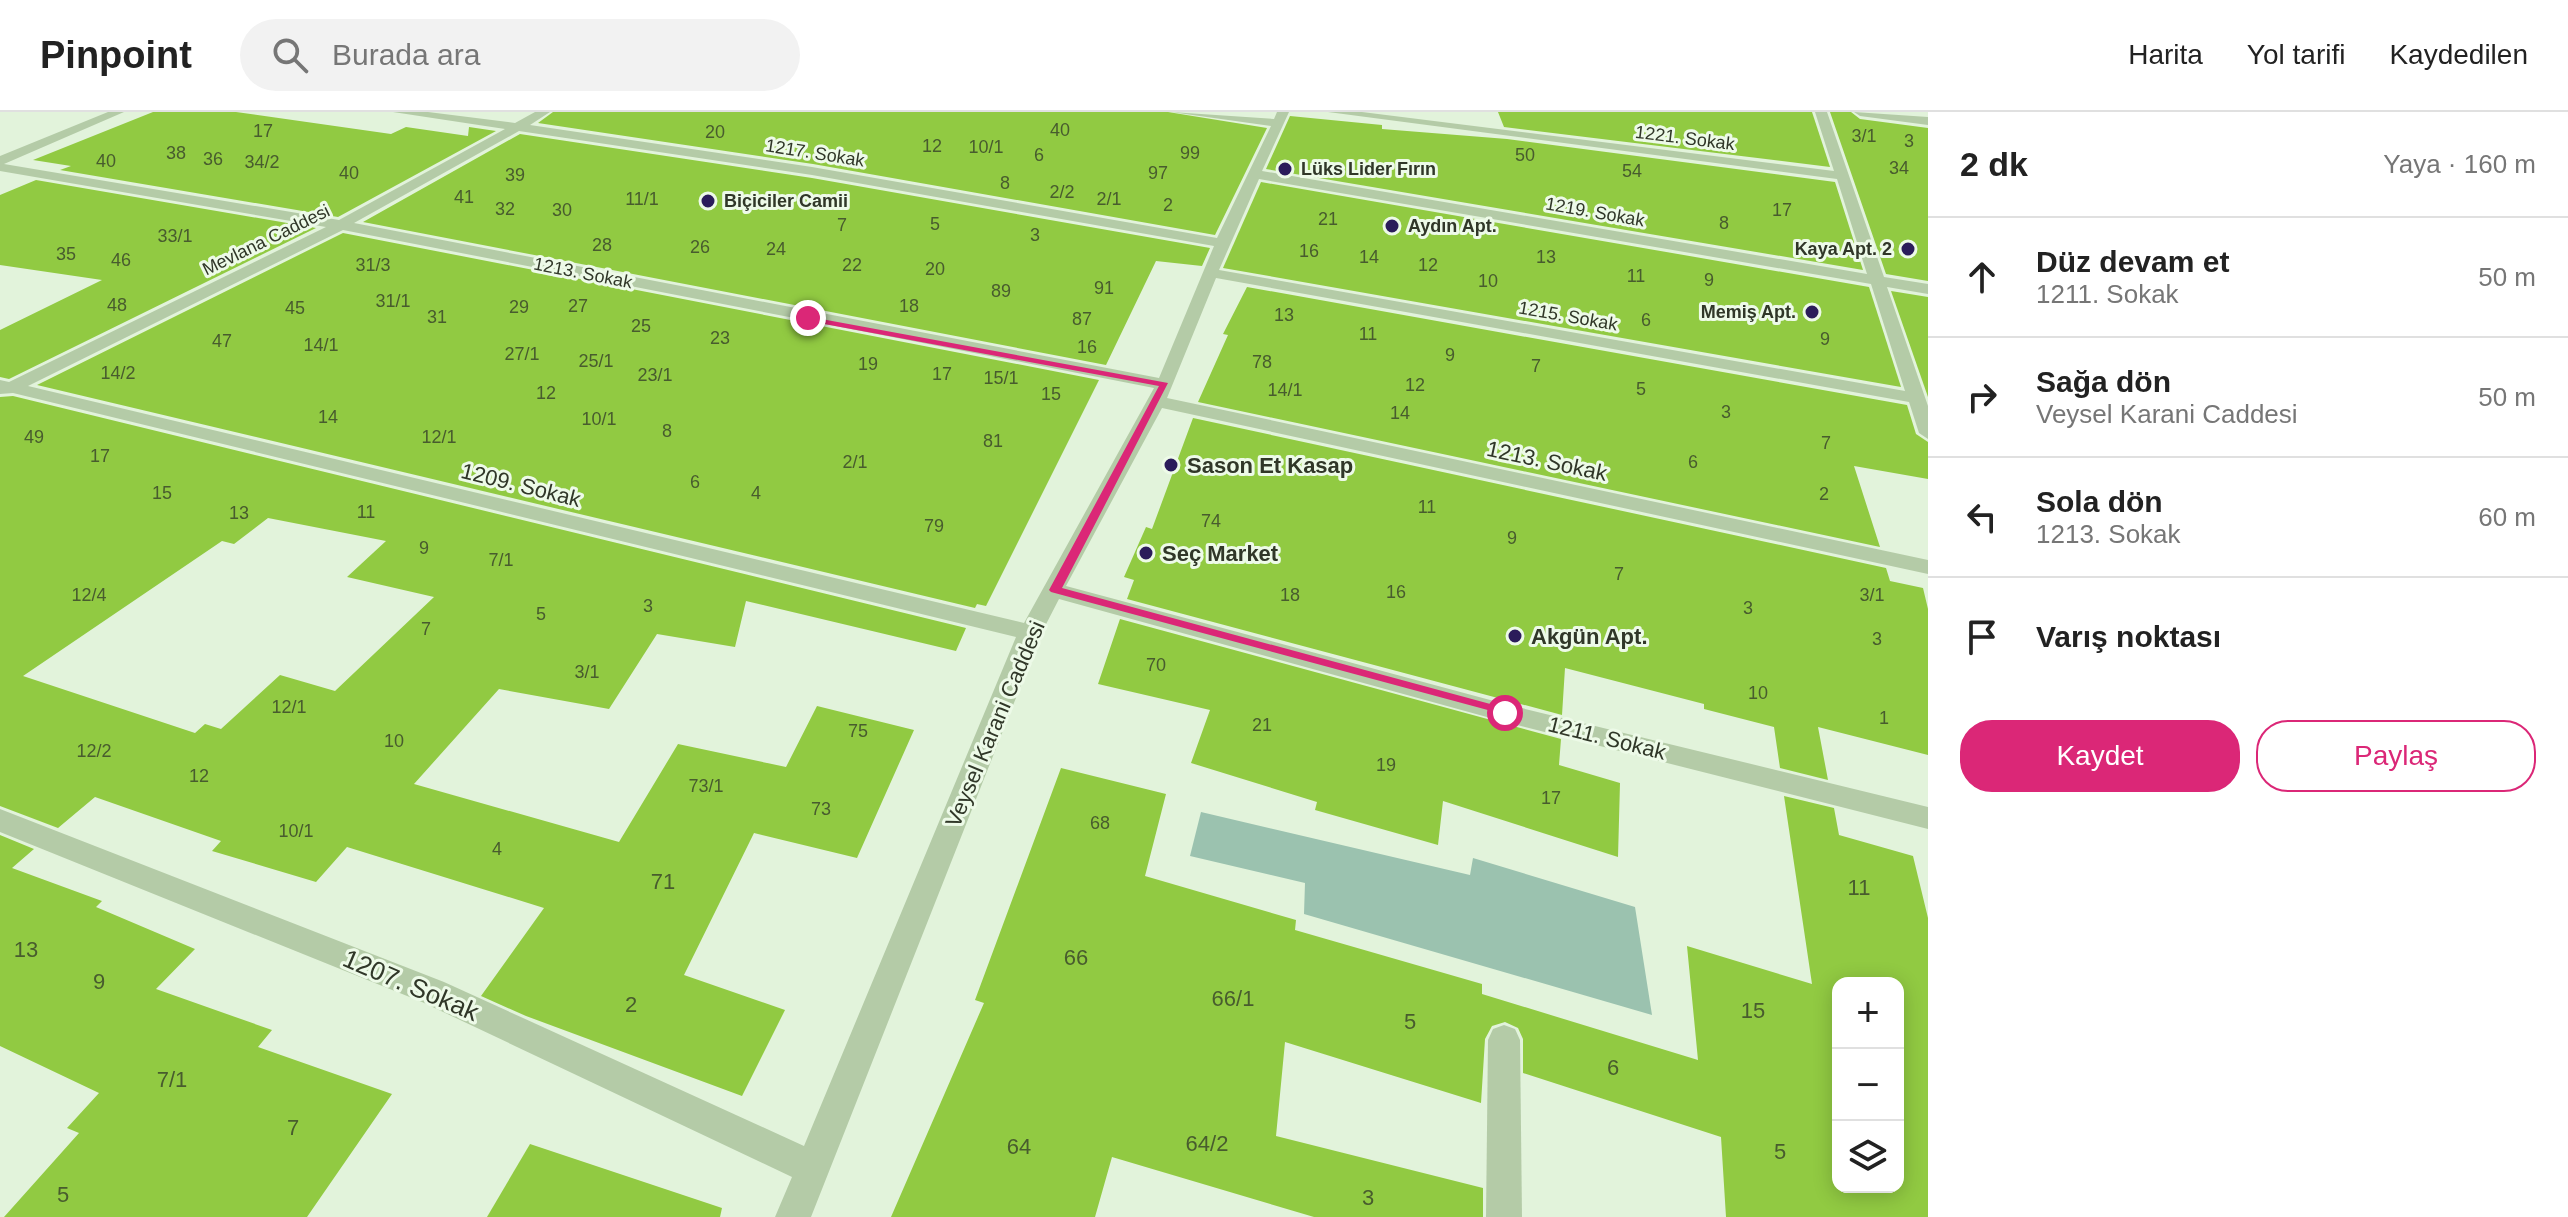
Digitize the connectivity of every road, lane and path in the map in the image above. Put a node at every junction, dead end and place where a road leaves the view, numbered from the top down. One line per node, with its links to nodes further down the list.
1 (118, 112): 11 (street)
2 (399, 112): 10 (street, 1217. Sokak)
3 (544, 112): 10 (street, Mevlana Caddesi)
4 (1177, 112): 8 (street)
5 (1334, 112): 14 (street, 1221. Sokak)
6 (1821, 112): 14 (street)
7 (1860, 112): 9 (street)
8 (1280, 117): 13 (street, Veysel Karani Caddesi)
9 (1928, 121)
10 (518, 126): 15 (street, Mevlana Caddesi); 16 (street, 1217. Sokak)
11 (0, 161)
12 (0, 167): 15 (street, 1213. Sokak)
13 (1255, 174): 16 (street, Veysel Karani Caddesi); 18 (street, 1219. Sokak)
14 (1841, 176): 18 (street)
15 (341, 225): 20 (street, Mevlana Caddesi); 21 (street, 1213. Sokak)
16 (1222, 243): 17 (street, Veysel Karani Caddesi)
17 (1212, 273): 21 (street, Veysel Karani Caddesi); 22 (street, 1215. Sokak)
18 (1875, 280): 19 (street, 1219. Sokak); 22 (street)
19 (1928, 289)
20 (4, 389): 26 (street, 1209. Sokak)
21 (1160, 393): 24 (street, 1213. Sokak); 25 (street, Veysel Karani Caddesi)
22 (1916, 398): 23 (street)
23 (1928, 433)
24 (1928, 567)
25 (1055, 590): 26 (street, Veysel Karani Caddesi); 27 (street, 1211. Sokak)
26 (1030, 632): 30 (street, Veysel Karani Caddesi)
27 (1928, 818)
28 (0, 820): 30 (street, 1207. Sokak)
29 (1504, 1040): 32 (street)
30 (814, 1169): 31 (street, Veysel Karani Caddesi)
31 (793, 1217)
32 (1504, 1217)

